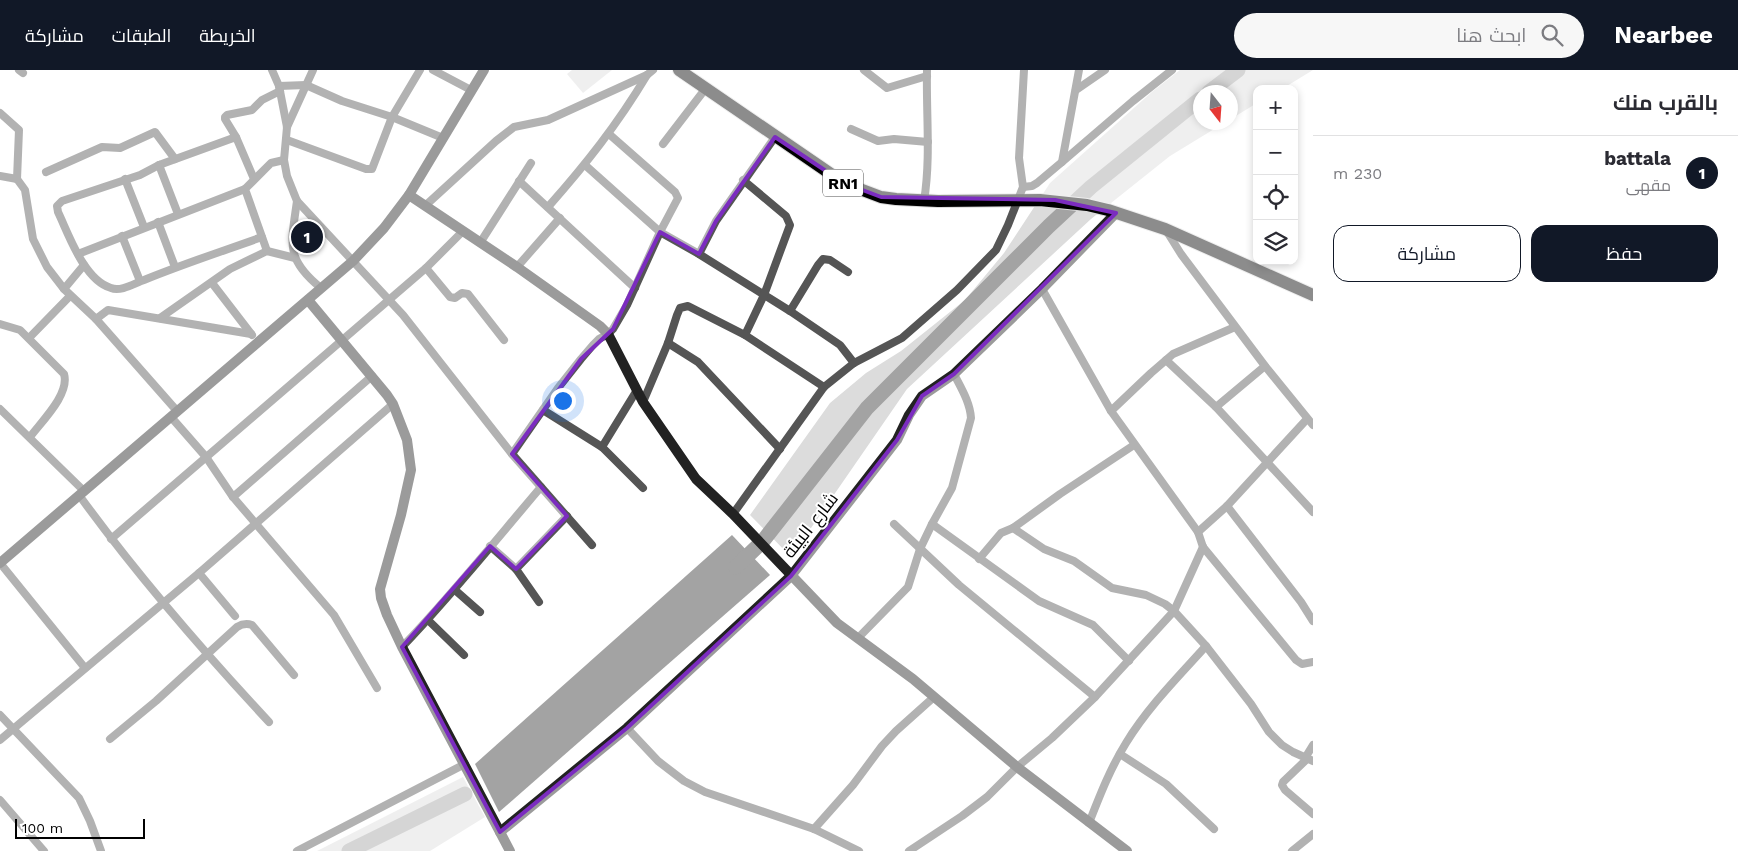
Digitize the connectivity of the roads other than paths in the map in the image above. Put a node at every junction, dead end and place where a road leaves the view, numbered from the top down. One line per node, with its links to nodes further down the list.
1 (272, 70): 15 (street)
2 (312, 70): 14 (street)
3 (420, 70): 20 (street)
4 (433, 70): 17 (street)
5 (484, 70): 17 (street)
6 (679, 70): 16 (main road, RN1)
7 (864, 70): 13 (street)
8 (1024, 70): 43 (street)
9 (1079, 70): 18 (street)
10 (1105, 70): 18 (street)
11 (1172, 70): 32 (street)
12 (650, 72): 23 (street); 49 (street)
13 (927, 73): 28 (street)
14 (306, 85): 15 (street); 20 (street); 21 (street)
15 (279, 88): 21 (street); 24 (street)
16 (706, 88): 25 (main road, RN1); 29 (street)
17 (471, 90): 26 (street)
18 (1076, 90): 32 (street)
19 (0, 113): 38 (street)
20 (392, 117): 26 (street); 27 (street)
21 (287, 127): 27 (street)
22 (851, 129): 28 (street)
23 (609, 134): 35 (street); 58 (street)
24 (236, 137): 30 (street); 40 (street)
25 (775, 137): 41 (street); 47 (main road, RN1)
26 (443, 138): 45 (street)
27 (287, 140): 31 (street)
28 (928, 142): 47 (street)
29 (663, 144)
30 (175, 159): 34 (street); 36 (street)
31 (284, 160): 40 (street); 48 (street)
32 (1062, 162): 43 (street)
33 (530, 163): 42 (street)
34 (159, 165): 39 (street); 52 (street)
35 (585, 165): 50 (street); 58 (street)
36 (46, 172)
37 (0, 175): 38 (street)
38 (17, 179): 76 (street)
39 (125, 179): 55 (street); 63 (street)
40 (254, 179): 44 (street)
41 (743, 180): 64 (street); 78 (street)
42 (519, 181): 50 (street); 61 (street)
43 (1023, 186): 46 (street)
44 (245, 189): 52 (street); 60 (street)
45 (409, 195): 49 (street); 66 (street)
46 (1017, 199): 47 (main road, RN1); 51 (main road, RN1); 96 (street)
47 (924, 201)
48 (297, 202): 65 (street); 66 (street)
49 (426, 205): 57 (street)
50 (548, 207): 53 (street)
51 (1112, 211): 56 (main road, RN1); 77 (street, شارع البيئة)
52 (178, 214): 54 (street)
53 (560, 218): 69 (street); 75 (street)
54 (158, 222): 55 (street); 68 (street)
55 (144, 227): 59 (street)
56 (1165, 228): 79 (main road, RN1); 87 (street)
57 (463, 231): 61 (street); 70 (street)
58 (660, 232): 64 (street); 75 (street)
59 (122, 236): 63 (street); 72 (street)
60 (262, 237): 62 (street); 68 (street)
61 (480, 243): 69 (street)
62 (268, 251): 65 (street); 73 (street)
63 (78, 254): 67 (street)
64 (700, 254): 78 (street)
65 (295, 258): 74 (street)
66 (353, 261): 74 (street); 82 (street)
67 (84, 264): 72 (street); 76 (street)
68 (175, 267): 72 (street)
69 (517, 267): 88 (street)
70 (426, 268): 82 (street); 93 (street)
71 (848, 272): 83 (street)
72 (140, 281)
73 (212, 283): 84 (street); 91 (street)
74 (321, 288): 81 (street)
75 (635, 288): 88 (street)
76 (64, 289): 80 (street)
77 (1042, 289): 98 (street, شارع البيئة); 107 (street)
78 (764, 295): 83 (street); 89 (street)
79 (1313, 295)
80 (70, 296): 85 (street); 90 (street)
81 (308, 300): 91 (street); 92 (street)
82 (389, 300): 92 (street); 114 (street)
83 (790, 311): 96 (street)
84 (160, 318): 85 (street); 91 (street)
85 (96, 319): 108 (street)
86 (0, 324): 90 (street)
87 (1235, 327): 95 (street); 97 (street)
88 (608, 334): 101 (street); 106 (street)
89 (745, 335): 94 (street); 100 (street)
90 (29, 338): 110 (street)
91 (254, 338): 108 (street)
92 (341, 339): 99 (street); 115 (street)
93 (504, 340)
94 (668, 342): 102 (street); 113 (street)
95 (1166, 360): 104 (street); 107 (street)
96 (854, 363): 100 (street)
97 (1265, 366): 104 (street); 109 (street)
98 (954, 374): 127 (street); 139 (street, شارع البيئة)
99 (372, 376): 103 (street); 120 (street)
100 (824, 387): 113 (street)
101 (637, 390): 102 (street); 112 (street)
102 (643, 402): 123 (street)
103 (393, 404): 125 (street); 150 (street)
104 (1216, 407): 116 (street)
105 (0, 410): 110 (street)
106 (543, 410): 112 (street); 114 (street)
107 (1111, 411): 111 (street)
108 (174, 414): 115 (street); 119 (street)
109 (1310, 422): 116 (street)
110 (30, 437): 119 (street)
111 (1134, 445): 128 (street); 129 (street)
112 (602, 447): 118 (street)
113 (780, 449): 123 (street)
114 (512, 454): 117 (street)
115 (206, 457): 120 (street); 130 (street)
116 (1266, 462): 121 (street); 122 (street)
117 (541, 488): 124 (street); 132 (street)
118 (643, 488)
119 (82, 493): 130 (street); 136 (street)
120 (233, 496): 125 (street)
121 (1226, 506): 129 (street); 147 (street)
122 (1313, 512)
123 (733, 514): 139 (street)
124 (566, 516): 131 (street); 137 (street)
125 (256, 523): 138 (street); 157 (street)
126 (894, 524): 134 (street)
127 (932, 524): 134 (street); 135 (street)
128 (1014, 528): 135 (street); 143 (street)
129 (1198, 532): 133 (street)
130 (111, 539): 142 (street)
131 (592, 545)
132 (490, 546): 137 (street); 140 (street)
133 (1203, 547): 143 (street); 154 (street)
134 (920, 549): 148 (street); 159 (street)
135 (979, 559): 153 (street)
136 (0, 563): 155 (street)
137 (516, 570): 141 (street)
138 (199, 573): 142 (street); 145 (street)
139 (791, 576): 148 (street); 163 (street, شارع البيئة)
140 (455, 590): 144 (street); 146 (street)
141 (539, 602)
142 (164, 603): 151 (street); 155 (street)
143 (1174, 611): 149 (street); 153 (street)
144 (480, 612)
145 (235, 616)
146 (428, 620): 150 (street); 152 (street)
147 (1313, 621)
148 (858, 638): 158 (street)
149 (1206, 646): 167 (street); 168 (street)
150 (402, 647): 169 (street)
151 (208, 654): 156 (street); 161 (street); 164 (street)
152 (464, 655)
153 (1130, 661): 159 (street)
154 (1313, 662)
155 (85, 668): 162 (street)
156 (294, 675)
157 (377, 688)
158 (934, 696): 170 (street); 174 (street)
159 (1095, 697): 170 (street)
160 (0, 716): 162 (street)
161 (269, 722)
162 (13, 728): 165 (street); 179 (street)
163 (627, 728): 174 (street); 176 (street, شارع البيئة)
164 (110, 739)
165 (0, 740)
166 (1313, 745): 168 (street)
167 (1120, 754): 173 (street); 175 (street)
168 (1308, 759): 172 (street)
169 (465, 764): 176 (street); 180 (street)
170 (1017, 767): 173 (street); 183 (street)
171 (0, 800): 178 (street)
172 (1313, 814)
173 (1089, 823): 184 (street)
174 (814, 829): 182 (street)
175 (1214, 829)
176 (500, 832): 181 (street)
177 (1313, 834): 185 (street)
178 (44, 851)
179 (101, 851)
180 (297, 851)
181 (510, 851)
182 (858, 851)
183 (909, 851)
184 (1127, 851)
185 (1292, 851)

